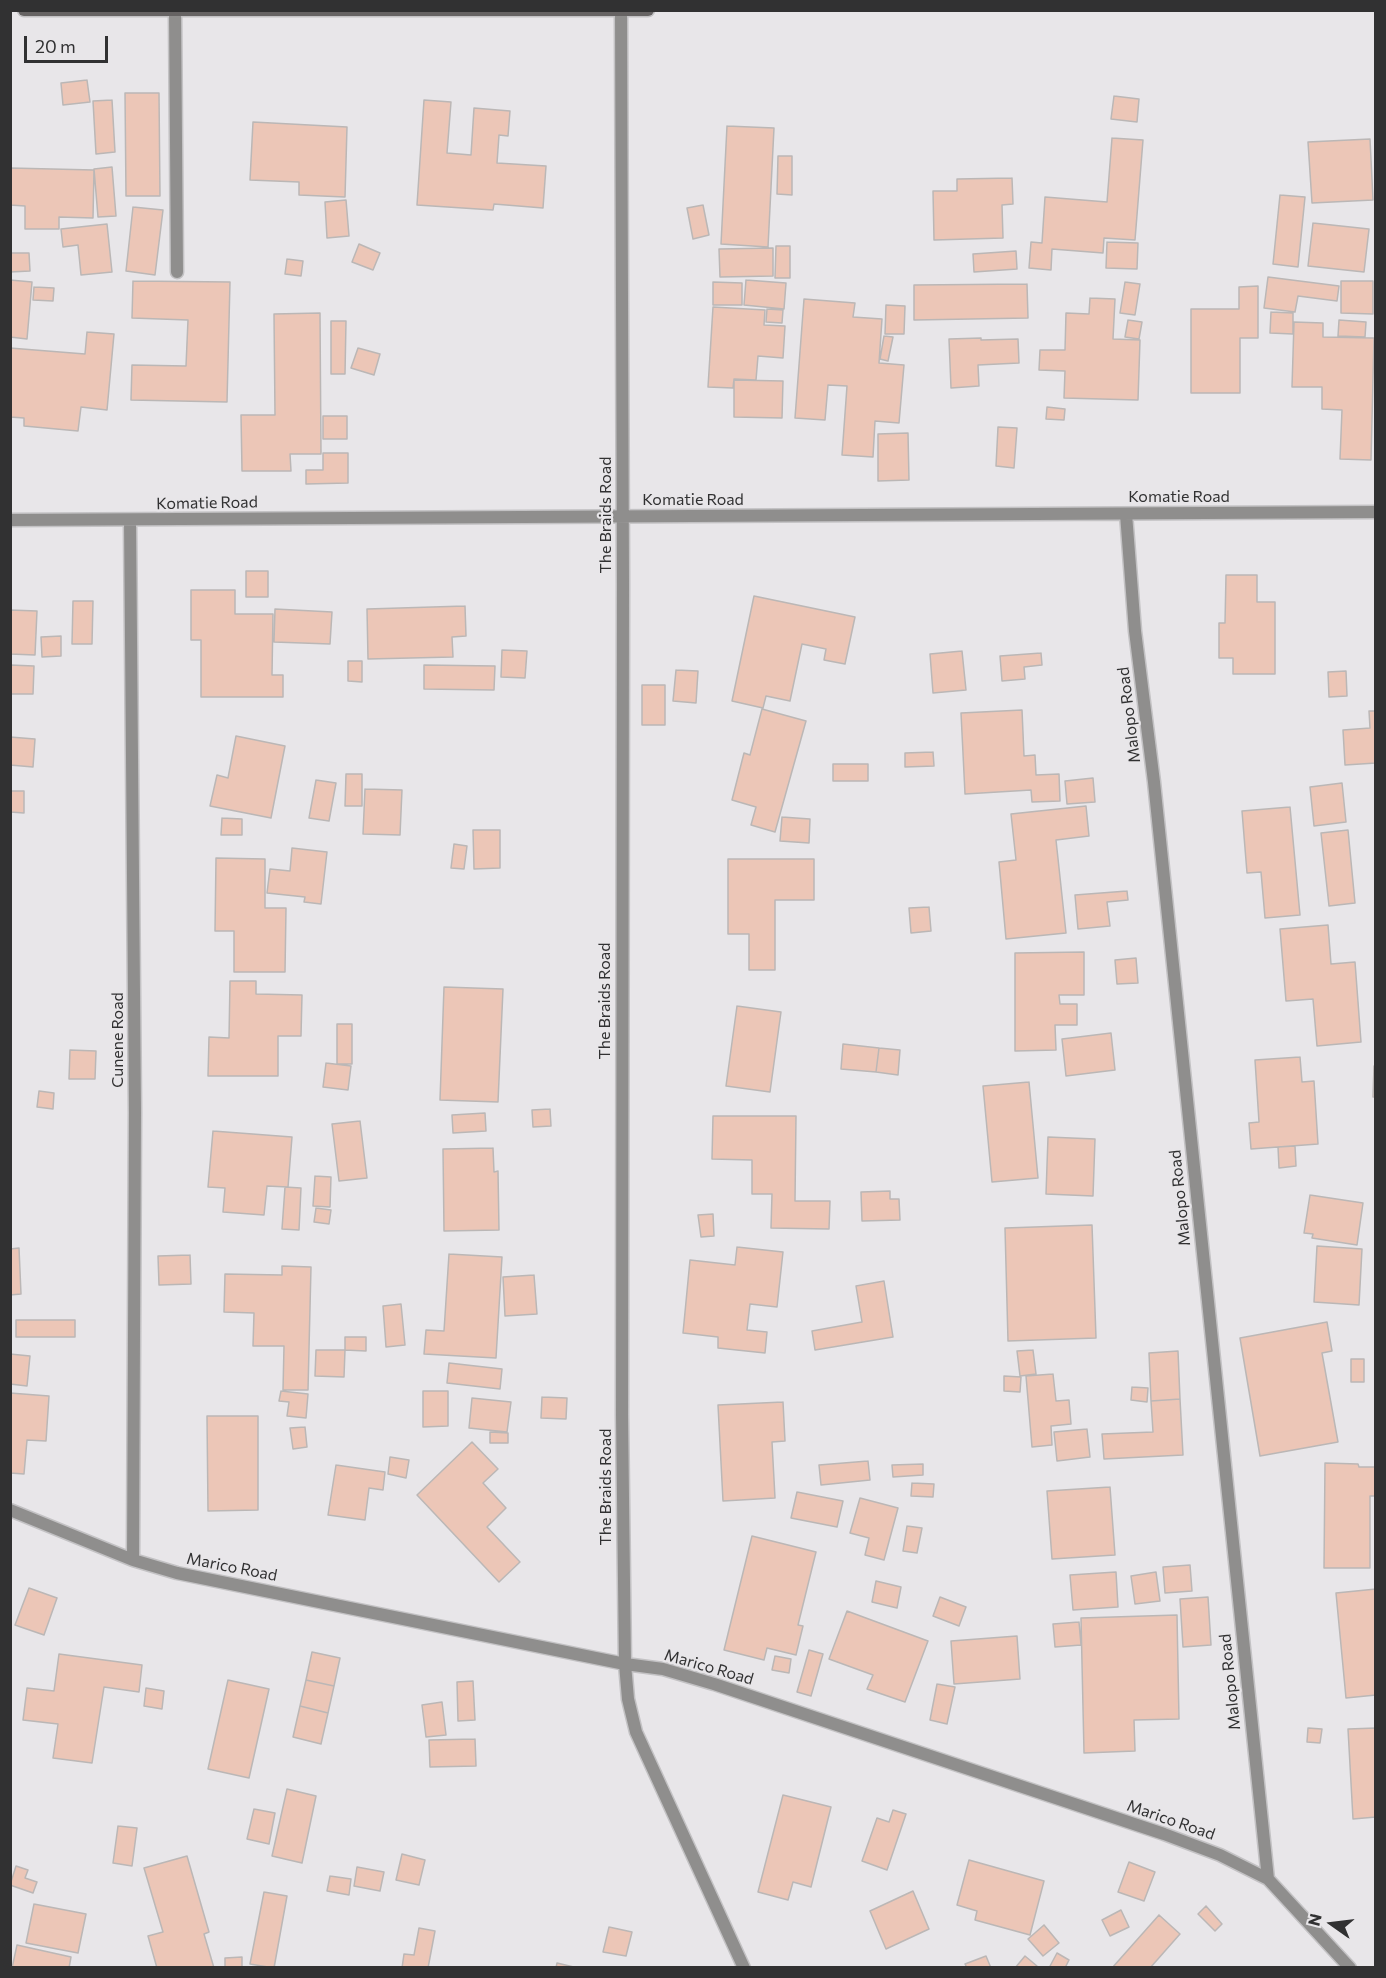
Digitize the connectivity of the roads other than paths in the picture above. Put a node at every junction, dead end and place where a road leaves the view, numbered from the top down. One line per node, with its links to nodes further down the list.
1 (24, 10): 3 (main road)
2 (648, 10): 5 (main road)
3 (108, 11): 4 (main road)
4 (175, 11): 5 (main road); 6 (street)
5 (621, 11): 9 (street, The Braids Road)
6 (177, 272)
7 (1376, 512): 8 (street, Komatie Road)
8 (1126, 514): 9 (street, Komatie Road); 15 (street, Malopo Road)
9 (623, 516): 11 (street, Komatie Road); 14 (street, The Braids Road)
10 (10, 520): 11 (street, Komatie Road)
11 (130, 520): 13 (street, Cunene Road)
12 (10, 1510): 13 (street, Marico Road)
13 (132, 1560): 14 (street, Marico Road)
14 (626, 1664): 15 (street, Marico Road); 16 (street, The Braids Road)
15 (1268, 1879): 17 (street, Marico Road)
16 (744, 1968)
17 (1350, 1968)

